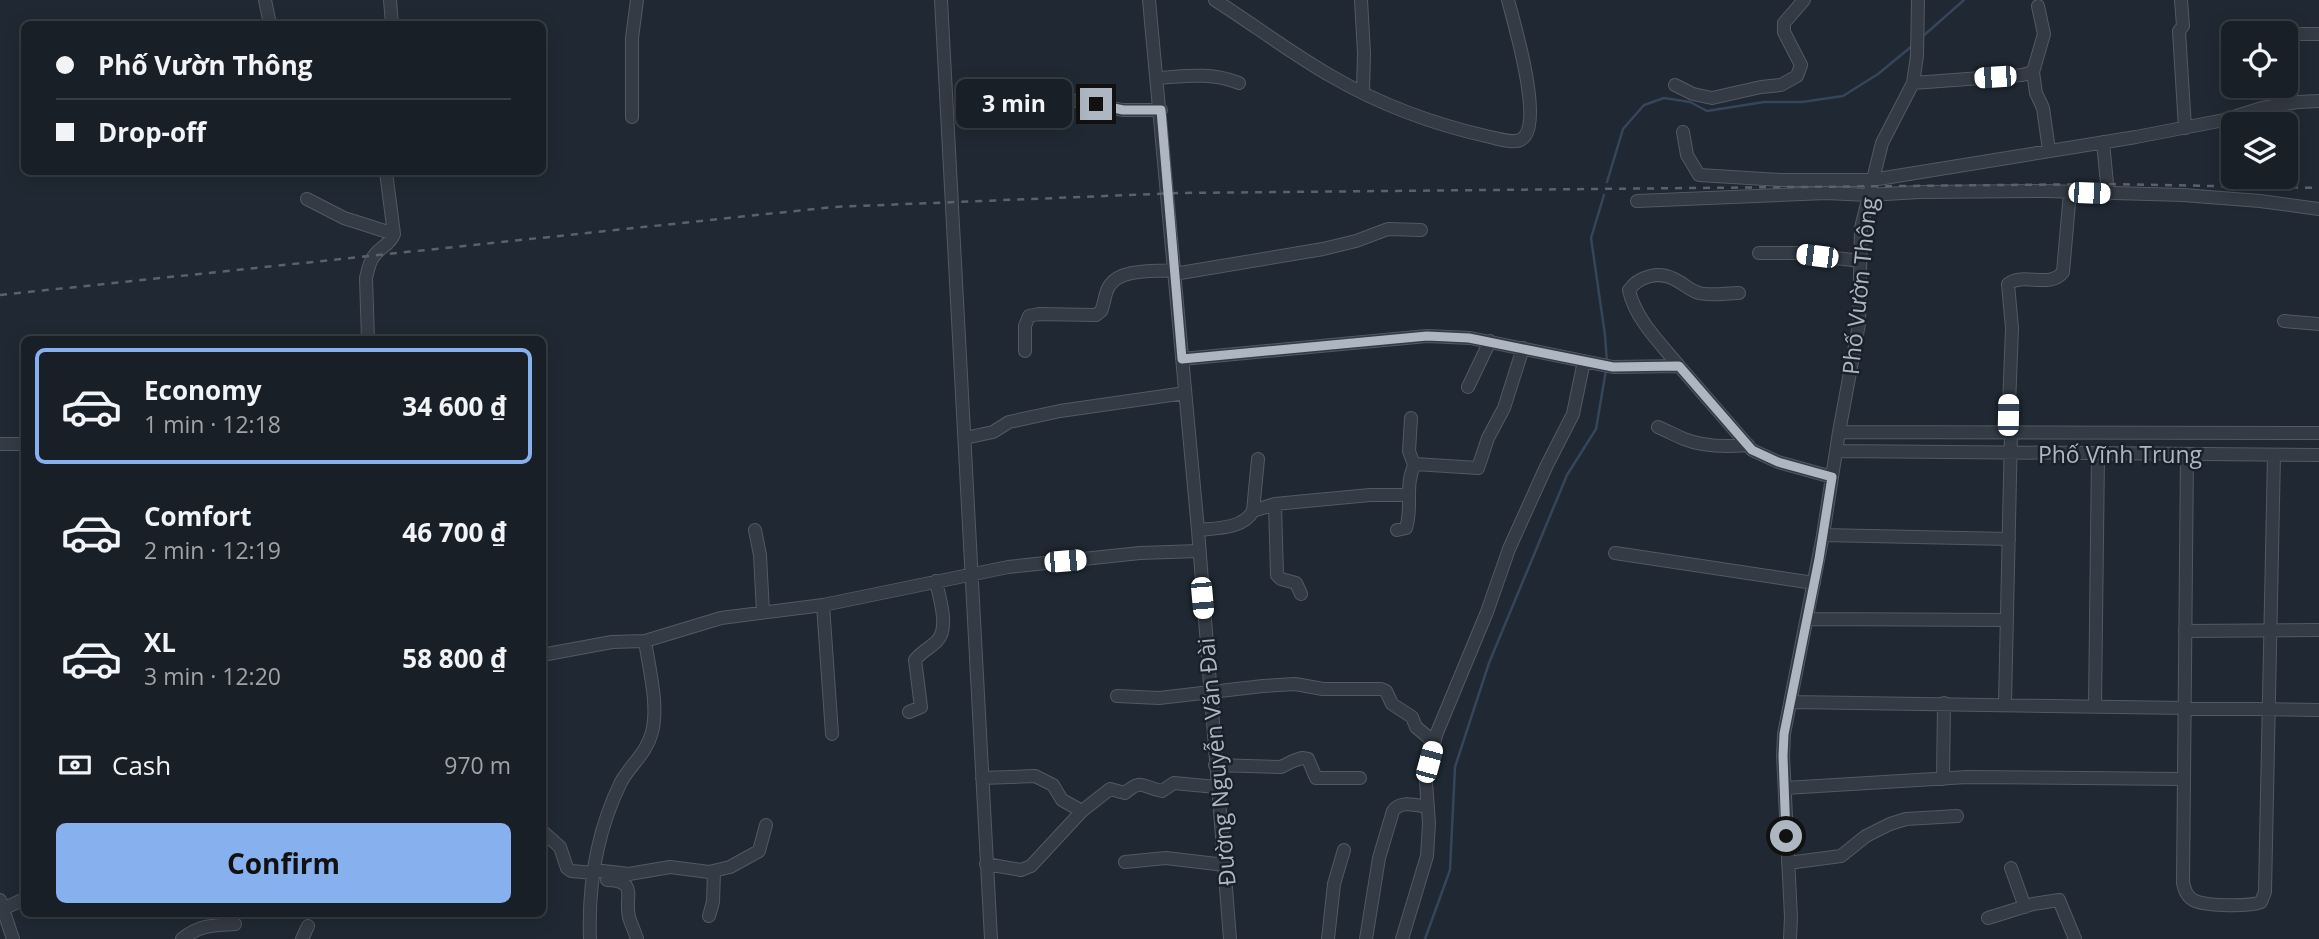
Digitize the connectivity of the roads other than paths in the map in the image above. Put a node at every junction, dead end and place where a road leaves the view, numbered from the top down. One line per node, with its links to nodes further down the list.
1 (265, 0): 13 (street)
2 (390, 0): 14 (street)
3 (637, 0): 26 (street)
4 (941, 0): 61 (street)
5 (1149, 0): 18 (street, Đường Nguyễn Văn Đài)
6 (1215, 0): 22 (street)
7 (1361, 0): 22 (street)
8 (1508, 0): 22 (street)
9 (1804, 0): 21 (street)
10 (1917, 0): 20 (street, Phố Vườn Thông)
11 (2181, 0): 27 (street)
12 (2038, 6): 17 (street)
13 (269, 21)
14 (392, 21)
15 (2301, 34): 16 (street)
16 (2319, 34)
17 (2033, 72): 20 (street); 30 (street)
18 (1158, 78): 19 (street); 25 (street, Đường Nguyễn Văn Đài)
19 (1239, 83)
20 (1913, 83): 32 (street, Phố Vườn Thông)
21 (1675, 85)
22 (1363, 92)
23 (1066, 99): 25 (street)
24 (2319, 101): 27 (street)
25 (1161, 110): 43 (street, Đường Nguyễn Văn Đài)
26 (632, 117)
27 (2185, 128): 29 (street)
28 (1682, 132): 32 (street)
29 (2103, 142): 30 (street); 34 (street)
30 (2049, 150): 32 (street)
31 (386, 175): 40 (street)
32 (1872, 180): 35 (street, Phố Vườn Thông)
33 (2070, 192): 34 (street); 35 (street); 59 (street)
34 (2108, 194): 38 (street)
35 (1868, 195): 37 (street); 42 (street, Phố Vườn Thông)
36 (307, 198): 40 (street)
37 (1637, 201)
38 (2319, 209)
39 (1421, 230): 43 (street)
40 (394, 234): 47 (street)
41 (1759, 253): 42 (street)
42 (1860, 261): 58 (street, Phố Vườn Thông)
43 (1174, 272): 50 (street); 51 (street, Đường Nguyễn Văn Đài)
44 (1738, 293): 53 (street)
45 (2284, 321): 46 (street)
46 (2319, 324)
47 (368, 336)
48 (1490, 341): 49 (street); 51 (street); 54 (street)
49 (1523, 348): 52 (street); 72 (street)
50 (1025, 351)
51 (1182, 359): 55 (street, Đường Nguyễn Văn Đài)
52 (1584, 361): 53 (street); 108 (street)
53 (1679, 366): 64 (street)
54 (1468, 387)
55 (1185, 393): 61 (street); 78 (street, Đường Nguyễn Văn Đài)
56 (1411, 418): 72 (street)
57 (1658, 427): 64 (street)
58 (1839, 432): 59 (street, Phố Vĩnh Trung); 65 (street, Phố Vườn Thông)
59 (2010, 432): 60 (street, Phố Vĩnh Trung); 66 (street)
60 (2319, 433)
61 (965, 438): 84 (street)
62 (0, 444): 63 (street)
63 (21, 444)
64 (1748, 445): 73 (street)
65 (1836, 451): 66 (street, Phố Vĩnh Trung); 73 (street, Phố Vườn Thông)
66 (2011, 453): 67 (street, Phố Vĩnh Trung); 81 (street)
67 (2098, 454): 68 (street, Phố Vĩnh Trung); 102 (street)
68 (2186, 454): 69 (street, Phố Vĩnh Trung); 94 (street)
69 (2274, 455): 70 (street, Phố Vĩnh Trung); 92 (street)
70 (2319, 455)
71 (1258, 459): 76 (street)
72 (1414, 465): 74 (street)
73 (1832, 477): 80 (street, Phố Vườn Thông)
74 (1408, 495): 75 (street); 79 (street)
75 (1275, 504): 76 (street); 87 (street)
76 (1253, 511): 78 (street)
77 (755, 530): 89 (street)
78 (1198, 530): 82 (street, Đường Nguyễn Văn Đài)
79 (1397, 530)
80 (1823, 535): 81 (street); 86 (street, Phố Vườn Thông)
81 (2009, 539): 91 (street)
82 (1198, 551): 84 (street); 97 (street, Đường Nguyễn Văn Đài)
83 (1615, 553): 86 (street)
84 (971, 574): 85 (street); 110 (street)
85 (936, 581): 88 (street); 106 (street)
86 (1814, 583): 90 (street, Phố Vườn Thông)
87 (1301, 594)
88 (823, 605): 89 (street); 107 (street)
89 (763, 611): 95 (street)
90 (1808, 619): 91 (street); 99 (street, Phố Vườn Thông)
91 (2007, 620): 101 (street)
92 (2271, 630): 93 (street); 94 (street); 104 (street)
93 (2319, 630)
94 (2185, 631): 103 (street)
95 (645, 641): 96 (street); 128 (street)
96 (546, 654)
97 (1209, 692): 98 (street); 108 (street); 109 (street, Đường Nguyễn Văn Đài)
98 (1117, 696)
99 (1792, 702): 100 (street); 115 (street, Phố Vườn Thông)
100 (1944, 703): 101 (street); 112 (street)
101 (2005, 704): 102 (street)
102 (2095, 706): 103 (street)
103 (2184, 708): 104 (street); 113 (street)
104 (2270, 709): 105 (street); 113 (street)
105 (2319, 710)
106 (909, 712)
107 (832, 734)
108 (1434, 741): 116 (street)
109 (1215, 765): 111 (street); 114 (street, Đường Nguyễn Văn Đài)
110 (982, 778): 117 (street); 124 (street)
111 (1360, 778)
112 (1943, 779): 113 (street); 115 (street)
113 (2184, 779)
114 (1216, 787): 117 (street); 125 (street, Đường Nguyễn Văn Đài)
115 (1785, 788): 123 (street, Phố Vườn Thông)
116 (1428, 807): 144 (street); 145 (street)
117 (1082, 811): 124 (street)
118 (1957, 816): 123 (street)
119 (766, 825): 127 (street)
120 (546, 835): 128 (street)
121 (1344, 850): 143 (street)
122 (1125, 862): 125 (street)
123 (1788, 863): 146 (street, Phố Vườn Thông)
124 (986, 864): 141 (street)
125 (1225, 864): 142 (street, Đường Nguyễn Văn Đài)
126 (2011, 868): 131 (street)
127 (714, 871): 128 (street); 132 (street)
128 (593, 874): 139 (street); 140 (street)
129 (21, 900): 130 (street)
130 (1, 904): 136 (street)
131 (2025, 907): 133 (street); 147 (street)
132 (709, 916)
133 (1988, 918)
134 (236, 924): 137 (street)
135 (308, 926): 138 (street)
136 (13, 939)
137 (182, 939)
138 (302, 939)
139 (590, 939)
140 (637, 939)
141 (990, 939)
142 (1230, 939)
143 (1328, 939)
144 (1366, 939)
145 (1402, 939)
146 (1790, 939)
147 (2075, 939)

